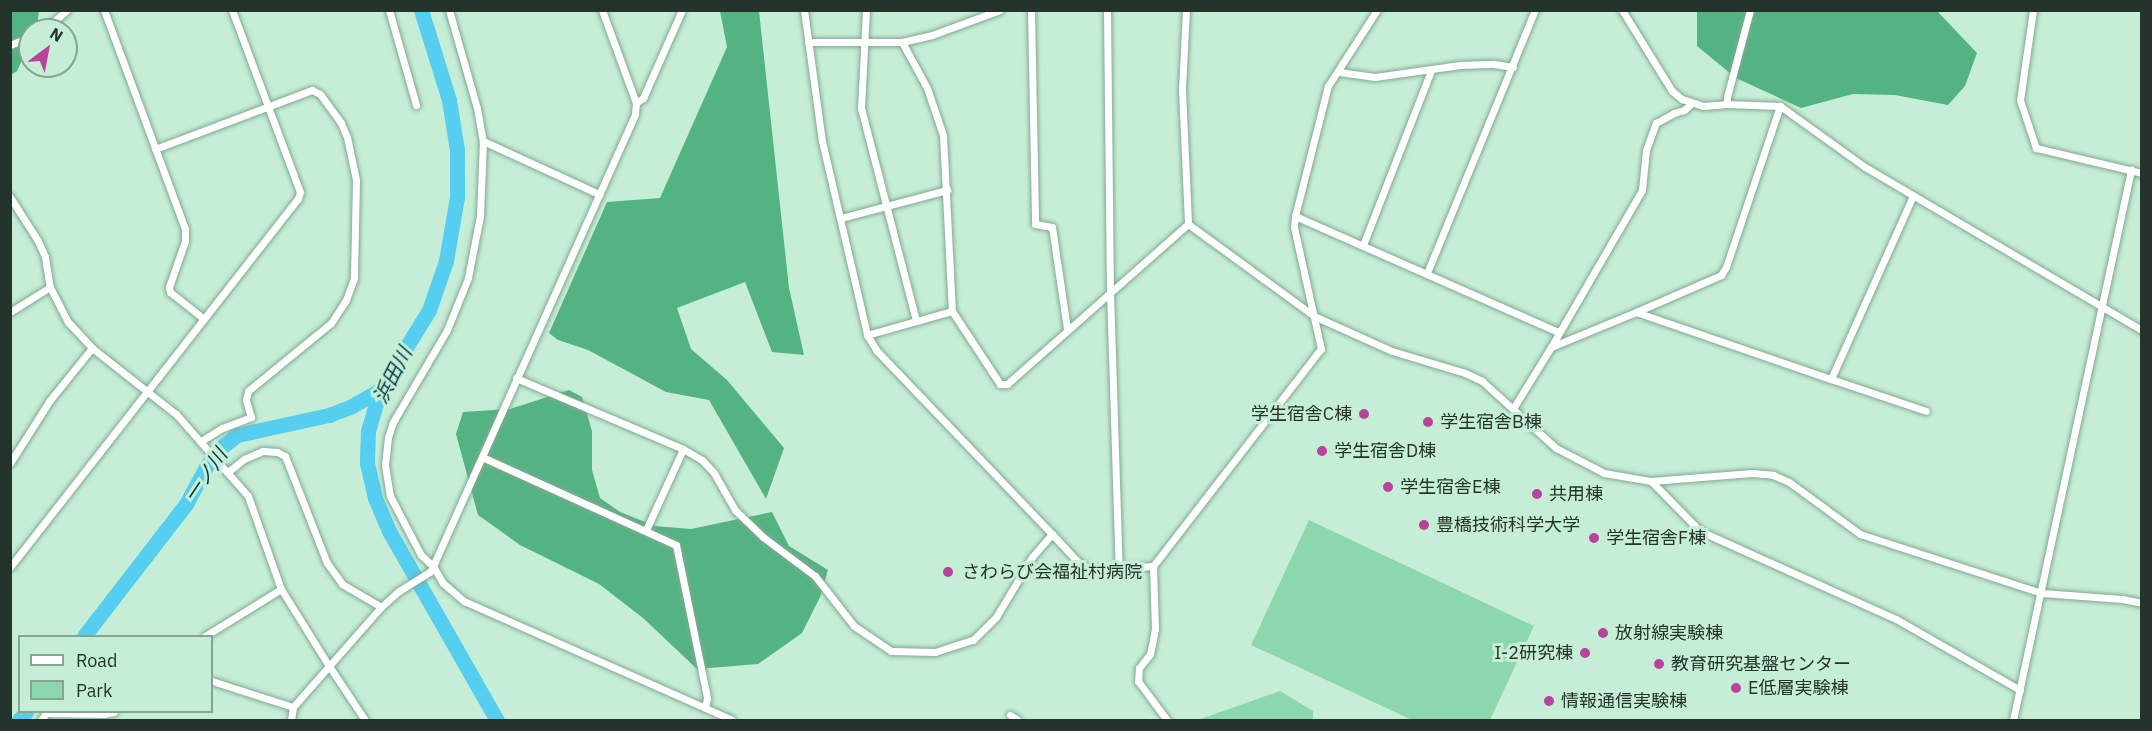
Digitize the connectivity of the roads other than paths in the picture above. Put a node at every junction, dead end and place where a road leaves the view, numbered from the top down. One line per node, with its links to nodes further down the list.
1 (104, 10): 31 (street)
2 (232, 10): 29 (street)
3 (389, 10): 27 (street)
4 (449, 10): 30 (street)
5 (602, 10): 24 (street)
6 (682, 10): 24 (street)
7 (804, 10): 19 (street)
8 (866, 10): 18 (street)
9 (1000, 10): 20 (street)
10 (1031, 10): 53 (street)
11 (1107, 10): 45 (street)
12 (1186, 10): 41 (street)
13 (1377, 10): 23 (street)
14 (1535, 10): 21 (street)
15 (1622, 10): 25 (street)
16 (1750, 10): 26 (street)
17 (2033, 10): 32 (street)
18 (865, 41): 19 (street); 20 (street); 38 (street)
19 (808, 42): 40 (street)
20 (902, 42): 34 (street)
21 (1514, 67): 22 (street); 43 (street)
22 (1431, 71): 23 (street); 42 (street)
23 (1339, 72): 39 (street)
24 (636, 103): 35 (street)
25 (1691, 104): 26 (street); 55 (street)
26 (1727, 104): 28 (street)
27 (416, 105)
28 (1780, 105): 36 (street); 49 (street)
29 (268, 107): 31 (street); 51 (street); 64 (street)
30 (483, 141): 35 (street); 74 (street)
31 (155, 149): 51 (street)
32 (2131, 170): 33 (street); 46 (street)
33 (2142, 172)
34 (947, 190): 38 (street); 47 (street)
35 (599, 194): 59 (street)
36 (1913, 196): 46 (street); 60 (street)
37 (10, 197): 44 (street)
38 (885, 206): 40 (street); 52 (street)
39 (1295, 216): 42 (street); 50 (street)
40 (841, 218): 56 (street)
41 (1188, 224): 45 (street); 50 (street)
42 (1363, 245): 43 (street)
43 (1427, 273): 55 (street)
44 (50, 287): 48 (street); 58 (street)
45 (1110, 291): 53 (street); 75 (street)
46 (2102, 307): 54 (street); 77 (street)
47 (952, 311): 52 (street); 53 (street)
48 (10, 312)
49 (1636, 312): 57 (street); 60 (street)
50 (1314, 316): 62 (street); 72 (street)
51 (204, 319): 61 (street)
52 (916, 321): 56 (street)
53 (1066, 329)
54 (2142, 330)
55 (1558, 332): 57 (street)
56 (867, 335): 71 (street)
57 (1551, 346): 62 (street)
58 (92, 348): 61 (street); 67 (street)
59 (516, 378): 65 (street); 66 (street)
60 (1831, 379): 63 (street)
61 (148, 391): 64 (street); 73 (street)
62 (1514, 408): 69 (street)
63 (1926, 411)
64 (202, 442): 68 (street)
65 (683, 449): 70 (street); 71 (street)
66 (482, 457): 70 (street); 74 (street)
67 (10, 463)
68 (226, 469): 76 (street); 79 (street)
69 (1651, 481): 77 (street); 83 (street)
70 (646, 530): 85 (street)
71 (1052, 534): 75 (street)
72 (1153, 566): 75 (street); 93 (street)
73 (10, 567)
74 (432, 569): 79 (street); 85 (street)
75 (1119, 570)
76 (281, 589): 80 (street); 81 (street)
77 (2042, 593): 78 (street); 83 (street)
78 (2142, 603)
79 (381, 607): 81 (street)
80 (207, 635)
81 (329, 666): 84 (street); 90 (street)
82 (213, 681): 84 (street)
83 (2020, 690): 94 (street)
84 (293, 707): 89 (street)
85 (705, 708): 91 (street)
86 (46, 713): 87 (street)
87 (107, 713)
88 (1010, 715): 92 (street)
89 (291, 720)
90 (365, 720)
91 (732, 720)
92 (1018, 720)
93 (1167, 720)
94 (2013, 720)

